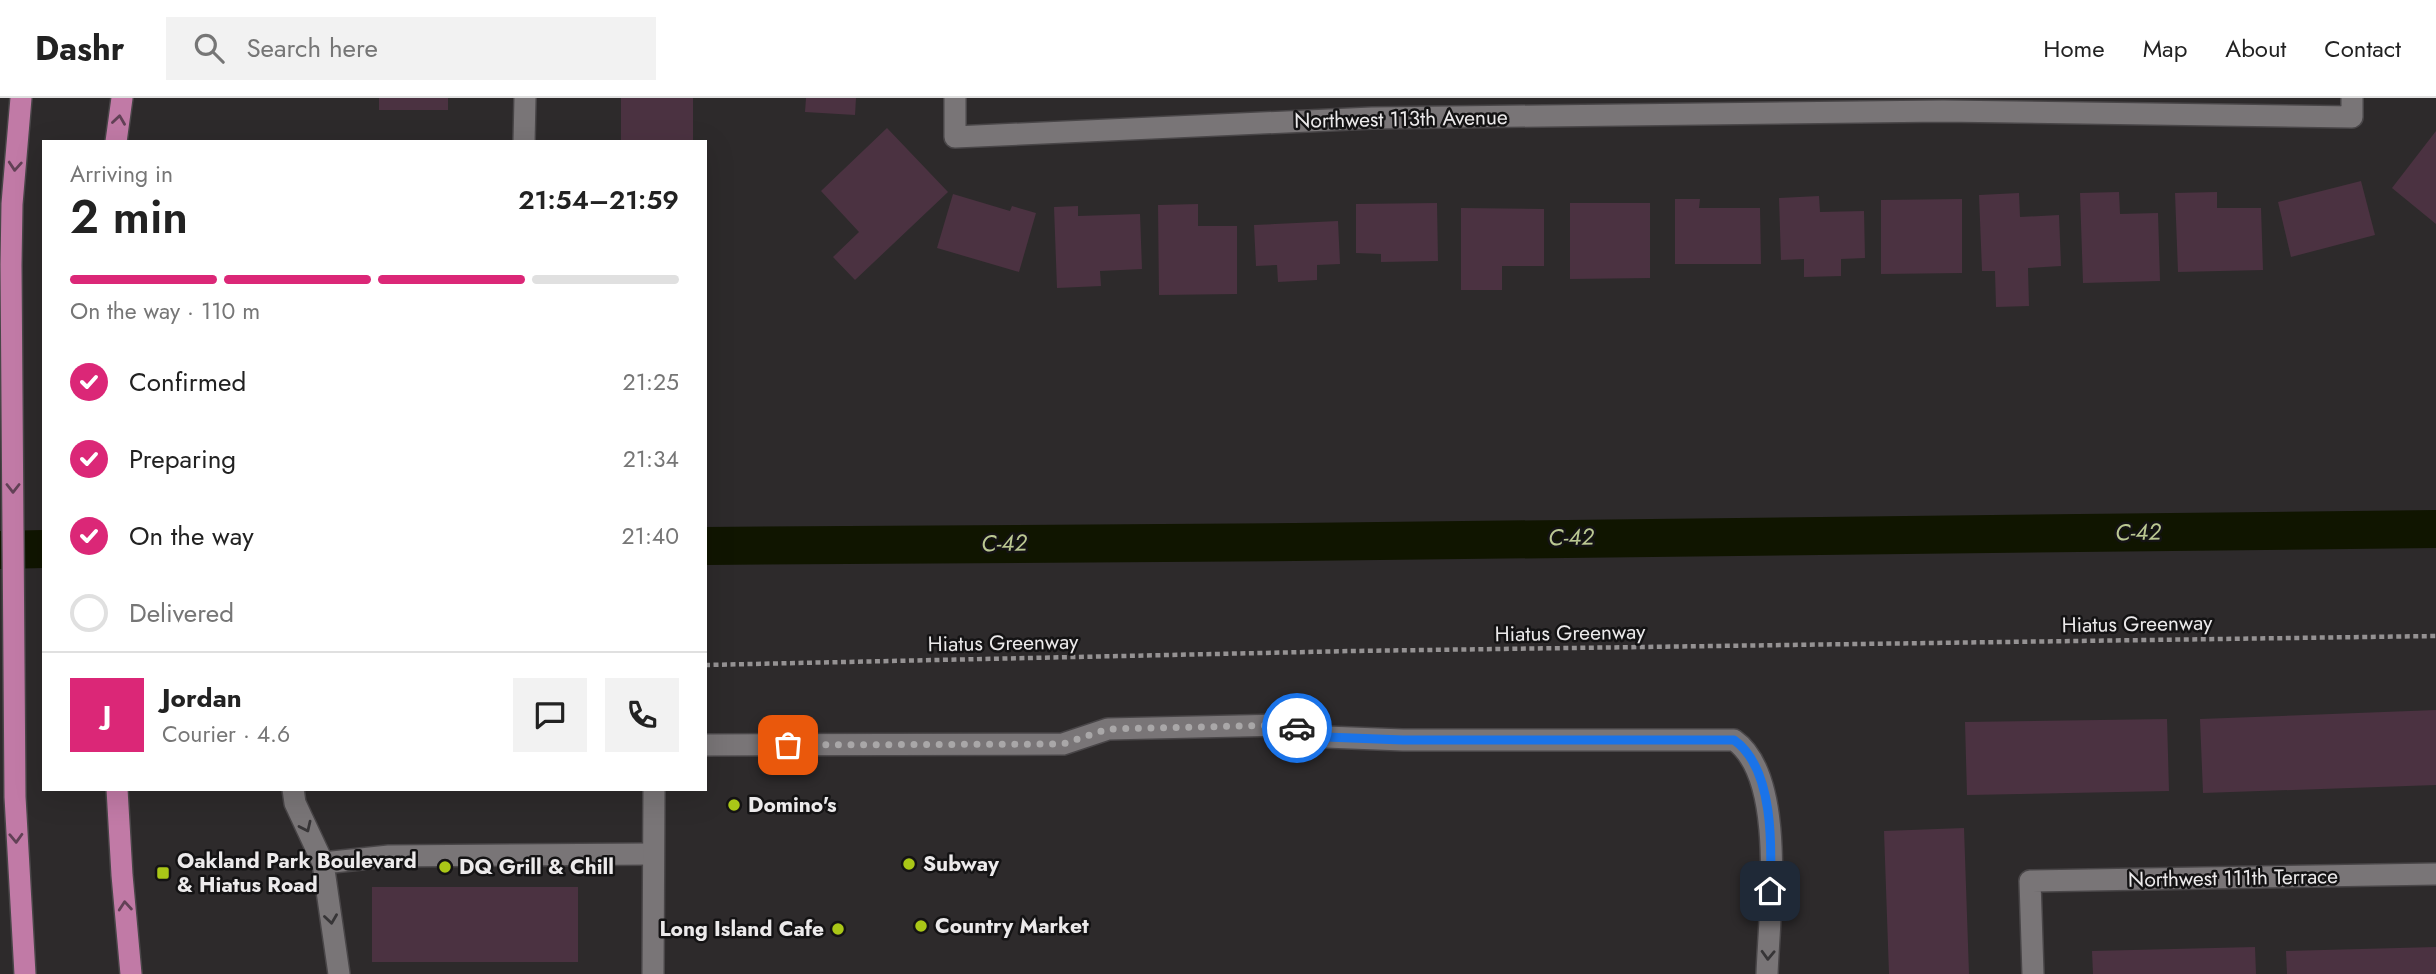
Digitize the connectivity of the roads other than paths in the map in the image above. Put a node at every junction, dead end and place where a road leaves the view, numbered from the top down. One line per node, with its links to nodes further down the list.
1 (21, 98): 11 (main road, one-way to 11)
2 (122, 98): 8 (main road, one-way to 2)
3 (525, 98): 9 (street)
4 (955, 98): 6 (street, Northwest 113th Avenue)
5 (1943, 105): 6 (street, Northwest 113th Avenue); 7 (street, Northwest 113th Avenue)
6 (1372, 108)
7 (2352, 108)
8 (116, 140)
9 (524, 140)
10 (707, 745): 22 (street, one-way to 22)
11 (7, 790): 18 (main road, one-way to 18)
12 (117, 791): 19 (main road, one-way to 12)
13 (293, 791): 16 (street, one-way to 16)
14 (651, 791): 15 (street)
15 (653, 854): 16 (street); 21 (street)
16 (323, 863): 20 (street, one-way to 20)
17 (2436, 874): 23 (street, Northwest 111th Terrace)
18 (25, 974)
19 (131, 974)
20 (339, 974)
21 (653, 974)
22 (1768, 974)
23 (2034, 974)

